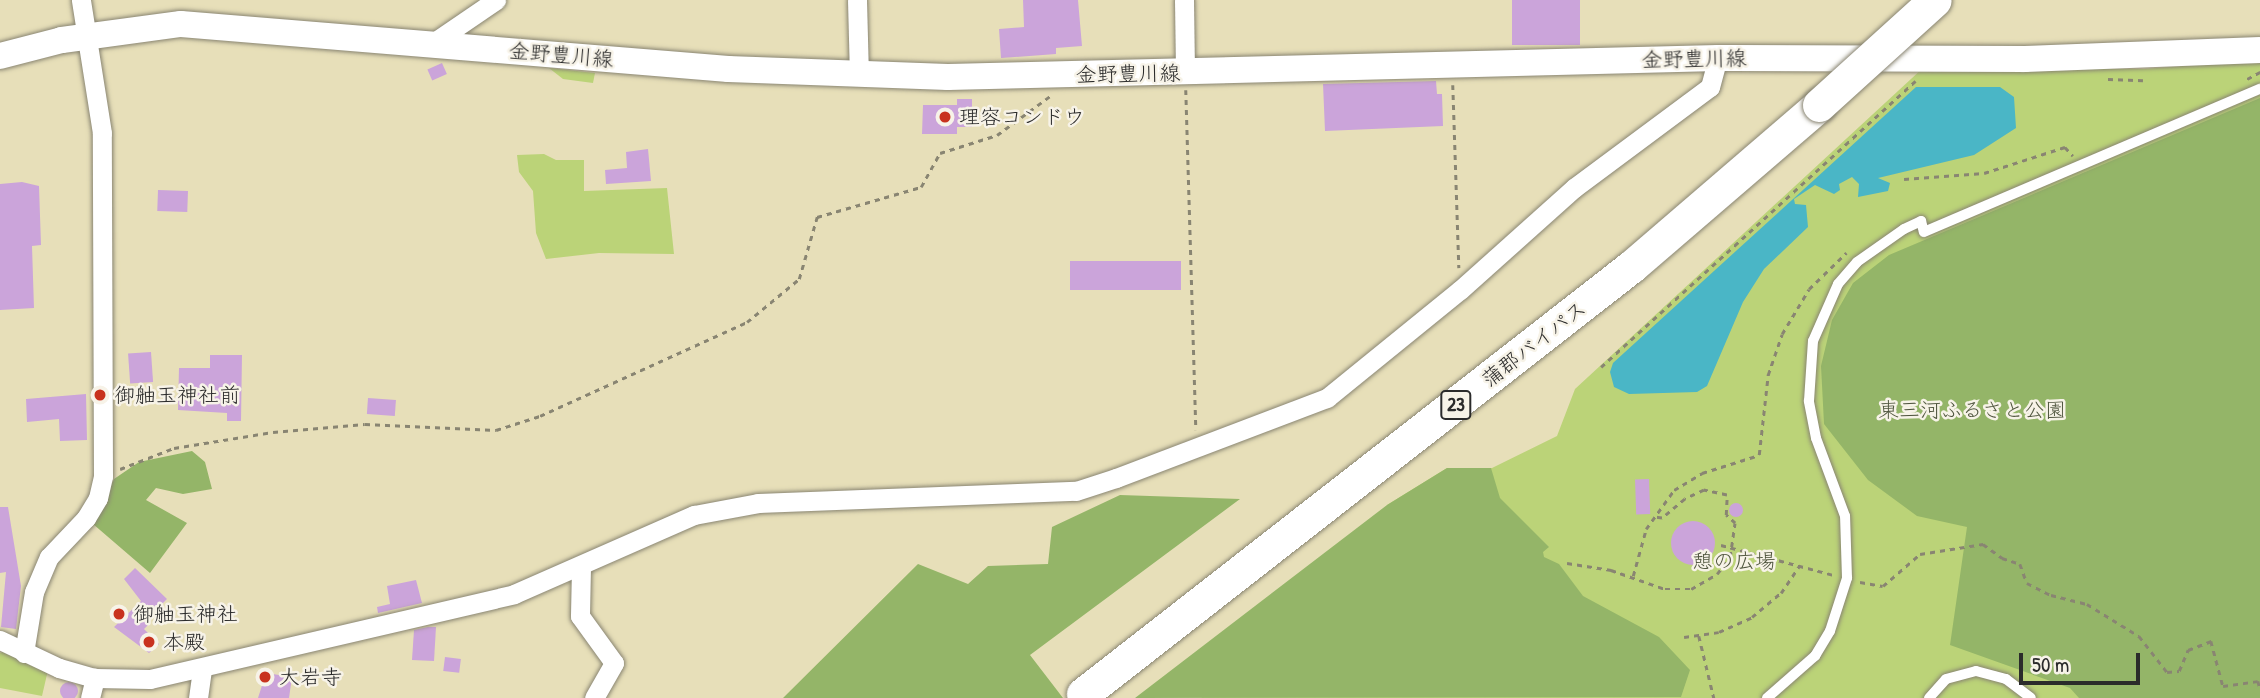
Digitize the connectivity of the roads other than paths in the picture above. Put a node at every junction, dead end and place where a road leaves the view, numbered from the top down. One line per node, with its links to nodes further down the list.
1 (496, 0): 7 (street)
2 (857, 0): 12 (street)
3 (1184, 0): 11 (street)
4 (1924, 0): 14 (highway, 蒲郡バイパス / 23)
5 (1935, 0): 14 (highway, 蒲郡バイパス / 23, bridge)
6 (83, 16): 7 (main road, 金野豊川線); 9 (main road, 金野豊川線); 17 (street)
7 (430, 45): 12 (main road, 金野豊川線)
8 (2260, 50): 10 (main road, 金野豊川線)
9 (0, 56)
10 (1718, 58): 11 (main road, 金野豊川線); 15 (street)
11 (1185, 73): 12 (main road, 金野豊川線)
12 (859, 75)
13 (2260, 89): 24 (lane)
14 (1816, 102): 20 (highway, 蒲郡バイパス / 23)
15 (581, 567): 18 (street); 23 (street)
16 (0, 640): 17 (street)
17 (24, 653): 19 (street)
18 (202, 670): 19 (street); 22 (street)
19 (94, 678): 21 (street)
20 (1081, 690)
21 (90, 698)
22 (198, 698)
23 (594, 698)
24 (1767, 698)
25 (1929, 698): 26 (lane)
26 (2031, 698)

